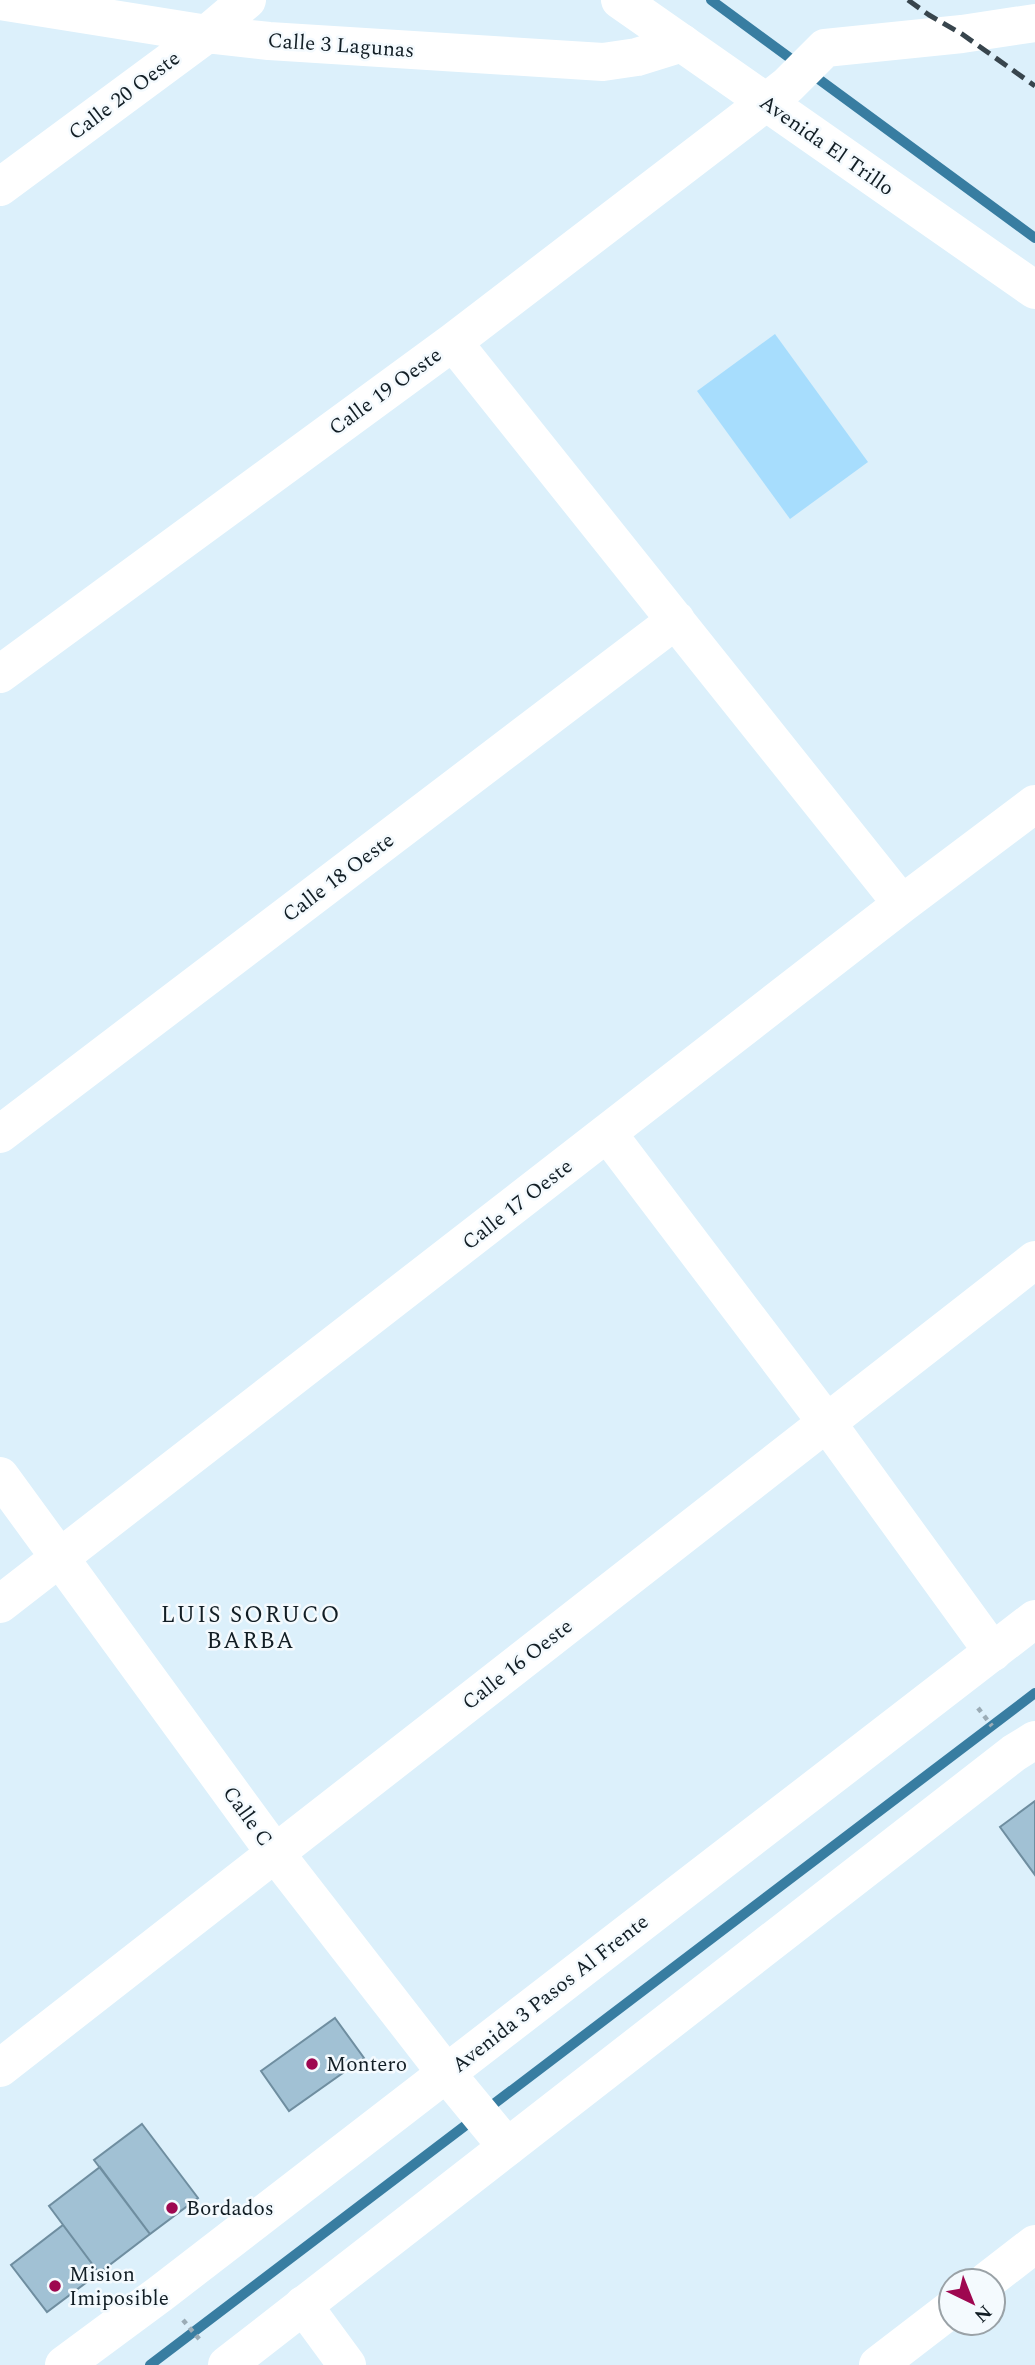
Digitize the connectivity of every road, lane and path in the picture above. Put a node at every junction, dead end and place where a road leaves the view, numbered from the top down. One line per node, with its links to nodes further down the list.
1 (247, 0): 5 (street, Calle 20 Oeste)
2 (620, 0): 6 (street, Avenida El Trillo)
3 (0, 1): 5 (street, Calle 3 Lagunas)
4 (1035, 23): 7 (street, Calle 19 Oeste)
5 (207, 34): 6 (street, Calle 3 Lagunas); 8 (street, Calle 20 Oeste)
6 (682, 43): 7 (street, Avenida El Trillo)
7 (777, 94): 9 (street, Avenida El Trillo); 10 (street, Calle 19 Oeste)
8 (0, 187)
9 (1035, 290)
10 (453, 342): 11 (street); 12 (street, Calle 19 Oeste)
11 (676, 620): 14 (street); 15 (street, Calle 18 Oeste)
12 (0, 674)
13 (1035, 804): 14 (street, Calle 17 Oeste)
14 (902, 904): 16 (street, Calle 17 Oeste)
15 (0, 1134)
16 (608, 1134): 18 (street); 20 (street, Calle 17 Oeste)
17 (1035, 1259): 18 (street, Calle 16 Oeste)
18 (827, 1423): 23 (street); 25 (street, Calle 16 Oeste)
19 (0, 1476): 20 (street, Calle C)
20 (61, 1559): 21 (street, Calle 17 Oeste); 25 (street, Calle C)
21 (0, 1604)
22 (1035, 1619): 23 (street, Avenida 3 Pasos Al Frente)
23 (993, 1652): 27 (street, Avenida 3 Pasos Al Frente)
24 (1035, 1740): 27 (street, Avenida 3 Pasos Al Frente)
25 (275, 1853): 26 (street, Calle 16 Oeste); 27 (street, Calle C)
26 (0, 2068)
27 (477, 2111): 30 (street, Avenida 3 Pasos Al Frente); 34 (street, Avenida 3 Pasos Al Frente)
28 (1035, 2244): 29 (street)
29 (1005, 2267)
30 (303, 2305): 33 (street, Avenida 3 Pasos Al Frente); 35 (street)
31 (937, 2320): 36 (street)
32 (185, 2321): 33 (path)
33 (214, 2353)
34 (64, 2365)
35 (347, 2365)
36 (878, 2365)

